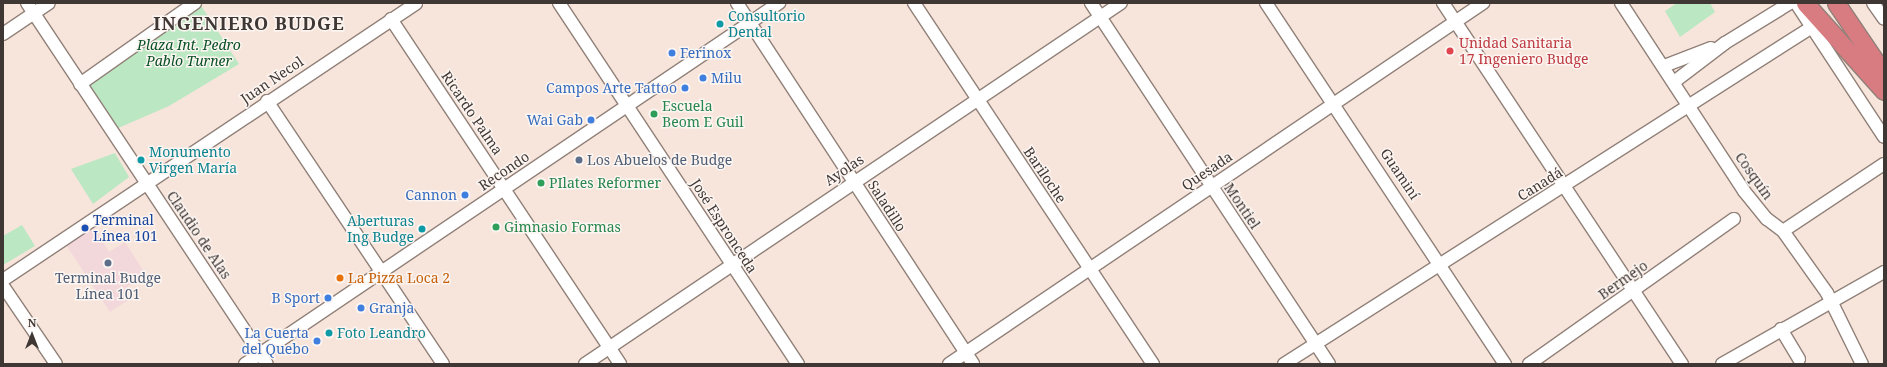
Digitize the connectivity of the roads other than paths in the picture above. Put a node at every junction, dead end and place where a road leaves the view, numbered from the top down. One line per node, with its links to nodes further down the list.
1 (27, 3): 20 (street, Claudio de Alas)
2 (49, 3): 20 (street)
3 (196, 3): 33 (street)
4 (416, 3): 22 (street, Juan Necol)
5 (559, 3): 38 (street, José Espronceda)
6 (737, 3): 25 (street, Saladillo)
7 (779, 3): 25 (street, Recondo)
8 (914, 3): 35 (street, Bariloche)
9 (1090, 3): 21 (street, Montiel)
10 (1121, 3): 21 (street, Ayolas)
11 (1266, 3): 37 (street, Guaminí)
12 (1444, 3): 24 (street)
13 (1482, 3): 24 (street, Quesada)
14 (1621, 3): 30 (street, Cosquín)
15 (1790, 3): 28 (street)
16 (1796, 3): 26 (street)
17 (1806, 3): 34 (highway)
18 (1873, 3): 23 (street)
19 (1846, 4): 29 (highway); 31 (highway)
20 (34, 14): 27 (street); 33 (street, Claudio de Alas)
21 (1100, 17): 35 (street, Ayolas); 45 (street, Montiel)
22 (391, 19): 36 (street, Juan Necol); 46 (street, Ricardo Palma)
23 (1884, 19)
24 (1456, 21): 37 (street, Quesada); 44 (street)
25 (750, 23): 38 (street, Recondo); 42 (street, Saladillo)
26 (1812, 27): 39 (street, Canadá); 40 (street)
27 (3, 34)
28 (1726, 43): 30 (street); 32 (street)
29 (1884, 56)
30 (1664, 66): 32 (street, Cosquín)
31 (1884, 74)
32 (1674, 82): 39 (street, Cosquín)
33 (80, 84): 43 (street, Claudio de Alas)
34 (1884, 91)
35 (976, 98): 42 (street, Ayolas); 51 (street, Bariloche)
36 (267, 101): 43 (street, Juan Necol); 52 (street)
37 (1334, 102): 45 (street, Quesada); 49 (street, Guaminí)
38 (627, 106): 46 (street, Recondo); 50 (street, José Espronceda)
39 (1689, 106): 44 (street, Canadá); 48 (street, Cosquín)
40 (1884, 137)
41 (1884, 164): 48 (street)
42 (853, 181): 50 (street, Ayolas); 61 (street, Saladillo)
43 (145, 183): 54 (street, Juan Necol); 63 (street, Claudio de Alas)
44 (1566, 185): 49 (street, Canadá); 56 (street)
45 (1211, 187): 51 (street, Quesada); 59 (street, Montiel)
46 (506, 189): 52 (street, Recondo); 60 (street, Ricardo Palma)
47 (1734, 219): 56 (street, Bermejo)
48 (1783, 231): 57 (street, Cosquín)
49 (1441, 262): 59 (street, Canadá); 75 (street, Guaminí)
50 (731, 265): 60 (street, Ayolas); 69 (street, José Espronceda)
51 (1090, 269): 61 (street, Quesada); 72 (street, Bariloche)
52 (381, 270): 63 (street, Recondo); 66 (street)
53 (1884, 272): 57 (street)
54 (3, 280)
55 (3, 286): 64 (street)
56 (1632, 292): 76 (street, Bermejo); 77 (street)
57 (1830, 302): 58 (street); 79 (street, Cosquín)
58 (1781, 329): 62 (street); 78 (street)
59 (1316, 344): 73 (street, Canadá); 74 (street, Montiel)
60 (609, 348): 67 (street, Ayolas); 68 (street, Ricardo Palma)
61 (966, 353): 70 (street, Quesada); 71 (street, Saladillo)
62 (1798, 358)
63 (264, 359): 65 (street, Recondo)
64 (56, 364)
65 (245, 364)
66 (443, 364)
67 (585, 364)
68 (620, 364)
69 (798, 364)
70 (949, 364)
71 (973, 364)
72 (1152, 364)
73 (1284, 364)
74 (1329, 364)
75 (1505, 364)
76 (1529, 364)
77 (1682, 364)
78 (1722, 364)
79 (1862, 364)

